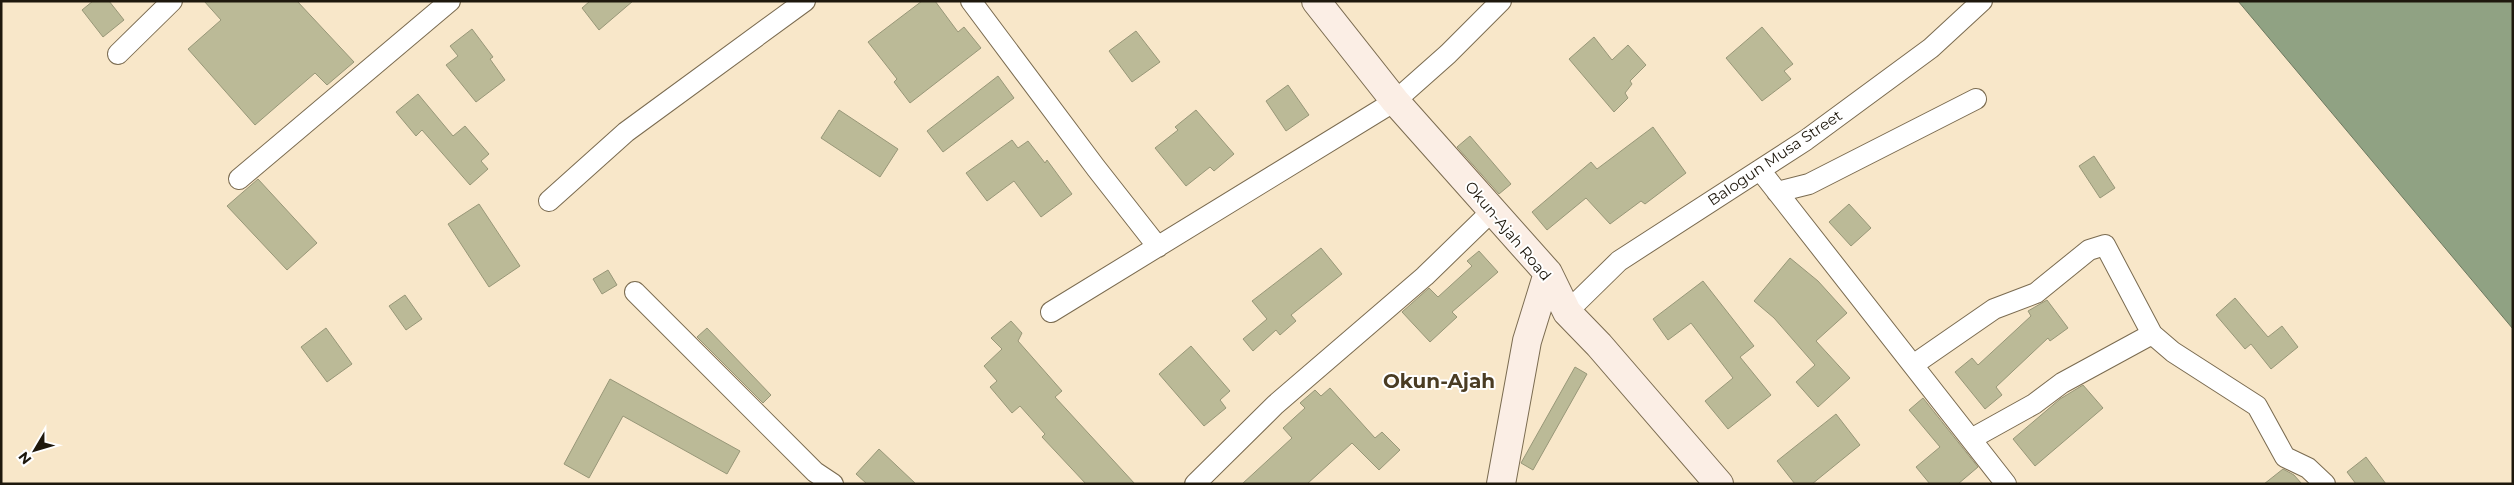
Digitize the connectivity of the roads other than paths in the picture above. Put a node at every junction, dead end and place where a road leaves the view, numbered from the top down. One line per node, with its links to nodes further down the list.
1 (172, 1): 8 (street)
2 (450, 1): 12 (street)
3 (805, 1): 14 (street)
4 (971, 1): 16 (street)
5 (1501, 1): 10 (street)
6 (1982, 1): 11 (street, Balogun Musa Street)
7 (1318, 2): 10 (street, Okun-Ajah Road)
8 (118, 54)
9 (1976, 99): 13 (street)
10 (1395, 101): 15 (street, Okun-Ajah Road); 16 (street)
11 (1760, 170): 13 (street); 20 (street, Balogun Musa Street)
12 (239, 179)
13 (1777, 192): 23 (street)
14 (550, 201)
15 (1493, 210): 17 (street, Okun-Ajah Road); 27 (street)
16 (1158, 247): 19 (street)
17 (1548, 272): 20 (street, Okun-Ajah Road); 22 (street)
18 (635, 292): 25 (street)
19 (1051, 312)
20 (1567, 312): 22 (street); 29 (street, Okun-Ajah Road)
21 (2152, 334): 23 (street); 24 (street); 31 (street)
22 (1526, 341): 28 (street)
23 (1913, 365): 24 (street)
24 (1971, 439): 30 (street)
25 (810, 478): 26 (street)
26 (833, 484)
27 (1195, 484)
28 (1501, 484)
29 (1719, 484)
30 (2006, 484)
31 (2325, 484)

